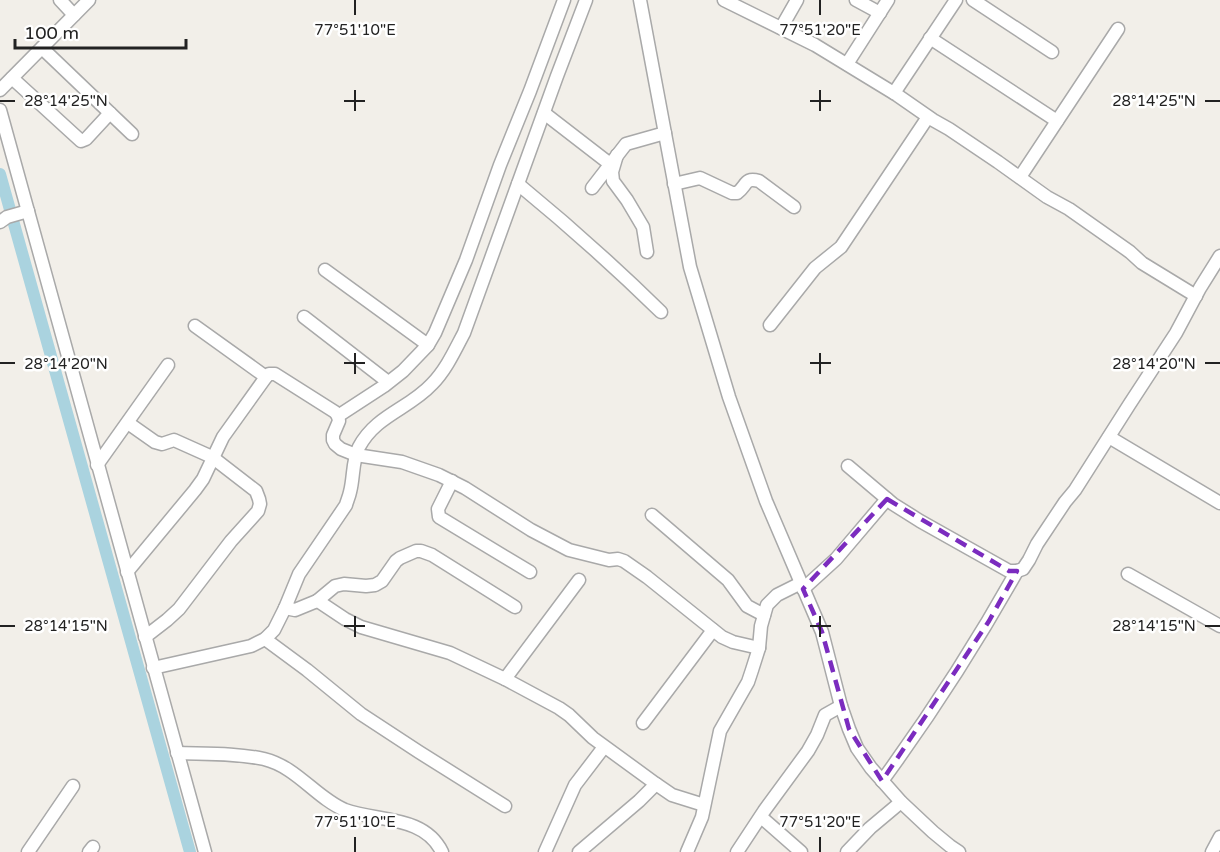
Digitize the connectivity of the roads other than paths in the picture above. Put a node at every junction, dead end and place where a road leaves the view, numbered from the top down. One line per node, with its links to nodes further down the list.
1 (60, 0): 13 (street)
2 (89, 0): 13 (street)
3 (564, 0): 46 (street)
4 (586, 0): 24 (street)
5 (640, 0): 28 (street)
6 (724, 0): 14 (street)
7 (797, 0): 14 (street)
8 (856, 0): 12 (street)
9 (888, 0): 12 (street)
10 (956, 0): 16 (street)
11 (973, 0): 18 (street)
12 (880, 13): 19 (street)
13 (74, 15): 17 (street)
14 (781, 28): 19 (street)
15 (1118, 29): 27 (street)
16 (930, 38): 22 (street); 27 (street)
17 (42, 48): 20 (street); 25 (street)
18 (1052, 52)
19 (847, 64): 22 (street)
20 (12, 78): 21 (street); 25 (street)
21 (0, 90)
22 (894, 93): 26 (street)
23 (0, 110): 36 (street)
24 (544, 112): 30 (street); 32 (street)
25 (110, 113): 29 (street)
26 (928, 117): 31 (street); 44 (street)
27 (1057, 121): 31 (street)
28 (665, 133): 30 (street); 33 (street)
29 (132, 134)
30 (613, 159): 34 (street); 38 (street)
31 (1020, 177): 41 (street)
32 (518, 184): 42 (street); 53 (street)
33 (674, 184): 35 (street); 66 (street)
34 (592, 188)
35 (794, 207)
36 (25, 212): 37 (street); 55 (street)
37 (3, 219)
38 (647, 252)
39 (1220, 256): 41 (street)
40 (325, 270): 46 (street)
41 (1196, 296): 52 (street)
42 (661, 312)
43 (304, 317): 49 (street)
44 (770, 325)
45 (195, 326): 48 (street)
46 (428, 345): 49 (street)
47 (168, 365): 51 (street)
48 (266, 377): 50 (street); 54 (street)
49 (388, 382): 50 (street)
50 (338, 416): 53 (street)
51 (128, 423): 54 (street); 55 (street)
52 (1109, 437): 59 (street); 61 (street)
53 (349, 452): 57 (street); 69 (street)
54 (212, 457): 62 (street); 73 (street)
55 (97, 465): 62 (street)
56 (848, 466): 58 (street)
57 (452, 481): 63 (street); 72 (street)
58 (887, 499): 61 (street); 66 (street)
59 (1220, 503)
60 (652, 515): 70 (street)
61 (1017, 571): 82 (street)
62 (127, 572): 73 (street)
63 (530, 572)
64 (1128, 574): 71 (street)
65 (579, 580): 77 (street)
66 (802, 586): 70 (street); 78 (street)
67 (317, 601): 68 (street); 69 (street); 77 (street)
68 (515, 607)
69 (285, 608): 74 (street)
70 (764, 615): 75 (street)
71 (1220, 626)
72 (713, 630): 75 (street); 79 (street)
73 (145, 637): 76 (street)
74 (264, 639): 76 (street); 86 (street)
75 (759, 648): 87 (street)
76 (153, 668): 81 (street)
77 (504, 679): 80 (street)
78 (841, 706): 82 (street); 88 (street)
79 (643, 723)
80 (604, 747): 83 (street); 94 (street)
81 (177, 753): 92 (street); 93 (street)
82 (882, 781): 85 (street)
83 (656, 784): 87 (street); 95 (street)
84 (73, 786): 91 (street)
85 (902, 801): 90 (street); 99 (street)
86 (505, 806)
87 (704, 806): 96 (street)
88 (761, 817): 97 (street); 98 (street)
89 (1220, 837): 100 (street)
90 (953, 850)
91 (28, 852)
92 (205, 852)
93 (442, 852)
94 (544, 852)
95 (579, 852)
96 (687, 852)
97 (737, 852)
98 (801, 852)
99 (847, 852)
100 (1212, 852)

